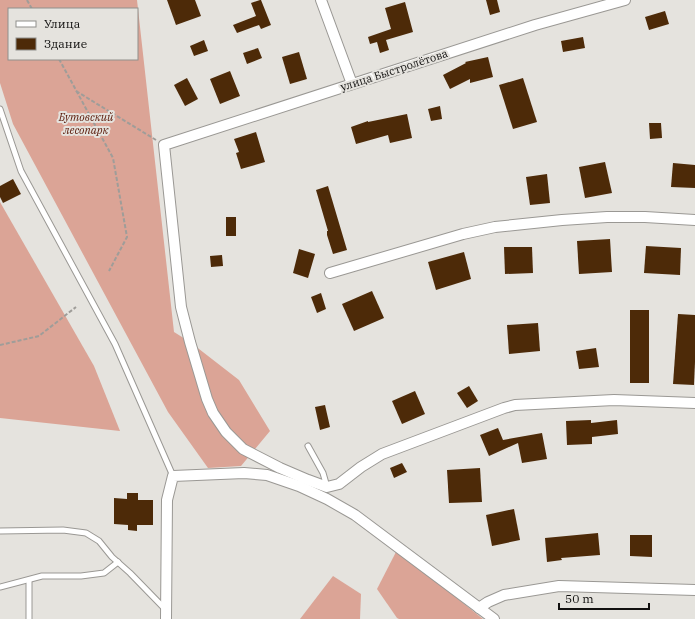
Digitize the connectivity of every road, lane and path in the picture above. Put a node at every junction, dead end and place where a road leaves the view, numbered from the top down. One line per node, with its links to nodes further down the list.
1 (321, 0): 4 (street)
2 (625, 0): 4 (street, улица Быстролётова)
3 (60, 60): 5 (path)
4 (352, 84): 7 (street, улица Быстролётова)
5 (76, 91): 7 (path); 9 (path)
6 (0, 109): 15 (lane)
7 (164, 145): 16 (street)
8 (695, 220): 10 (street)
9 (109, 271)
10 (330, 273)
11 (76, 307): 12 (path)
12 (0, 345)
13 (695, 403): 16 (street)
14 (308, 446): 16 (lane)
15 (172, 476): 22 (street); 23 (street)
16 (327, 487)
17 (0, 531): 18 (lane)
18 (118, 562): 19 (lane); 23 (lane)
19 (29, 580): 20 (lane); 24 (lane)
20 (0, 587)
21 (695, 590): 22 (street)
22 (479, 608): 25 (street)
23 (166, 615)
24 (29, 619)
25 (494, 619)

